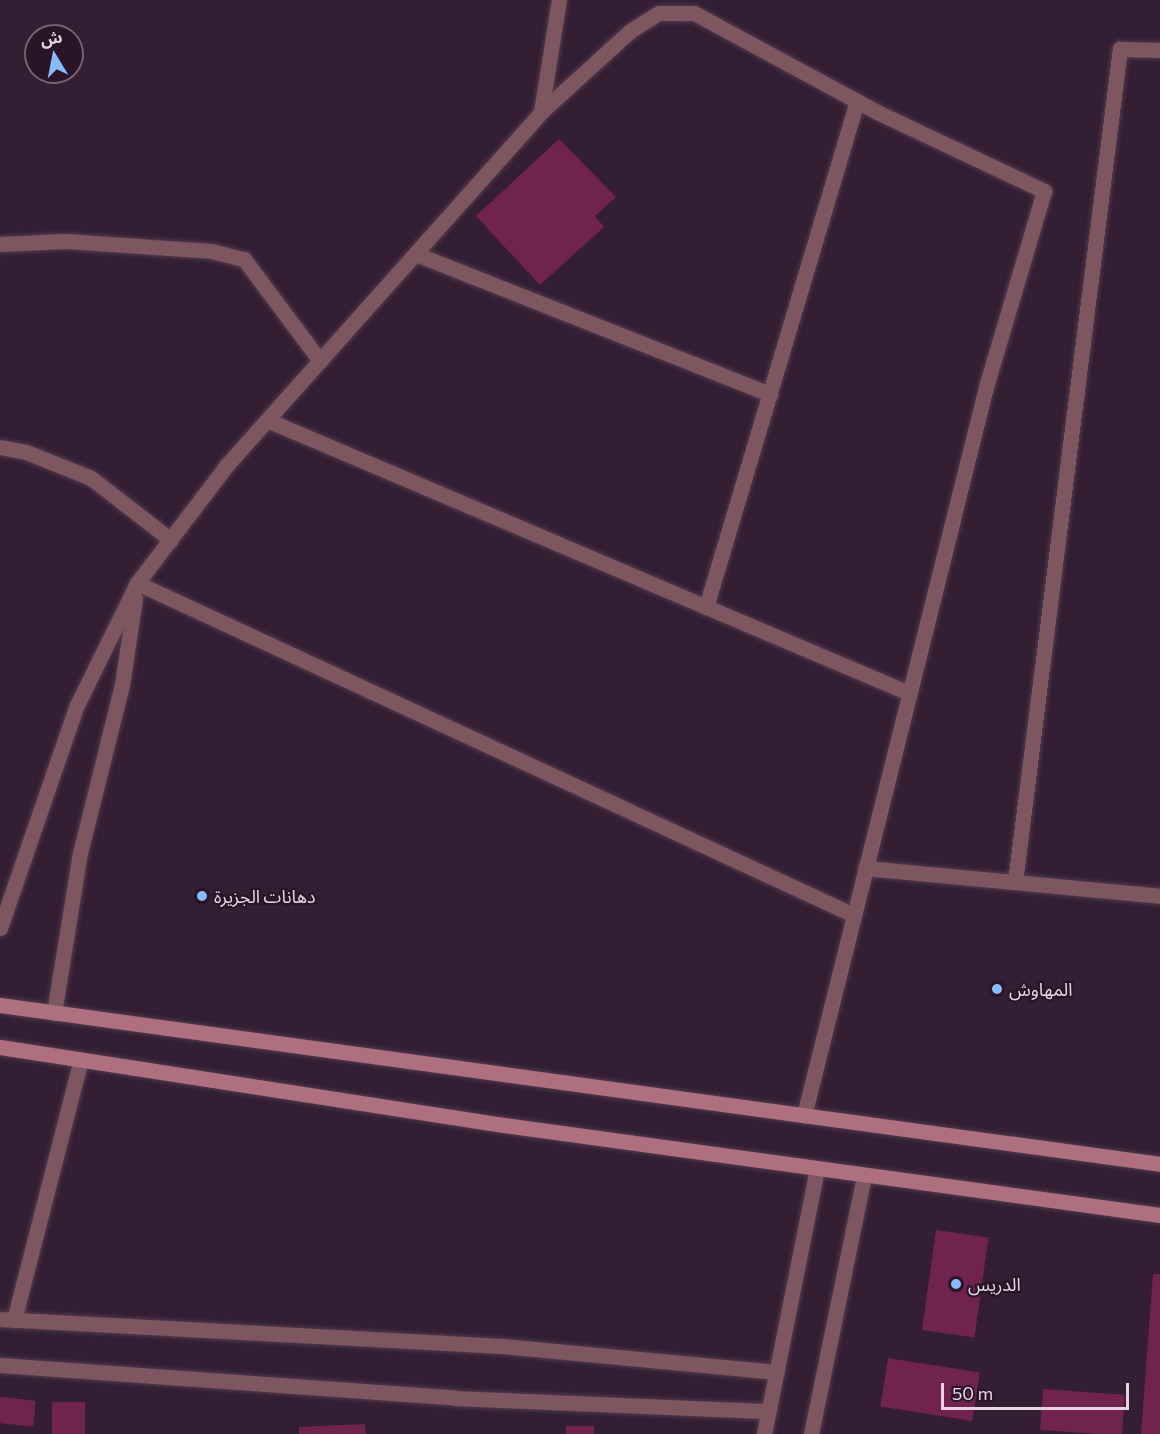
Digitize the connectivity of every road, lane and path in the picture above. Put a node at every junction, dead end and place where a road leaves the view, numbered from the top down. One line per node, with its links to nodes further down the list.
1 (559, 0): 4 (street)
2 (1160, 50): 16 (street)
3 (857, 101): 4 (street); 8 (street); 14 (street)
4 (541, 112): 6 (street)
5 (0, 244): 7 (street)
6 (416, 254): 7 (street); 8 (street)
7 (320, 361): 9 (street)
8 (770, 394): 13 (street)
9 (267, 420): 11 (street); 13 (street)
10 (0, 447): 11 (street)
11 (171, 540): 12 (street)
12 (137, 583): 18 (street); 19 (street); 21 (street)
13 (706, 607): 14 (street)
14 (909, 693): 15 (street)
15 (865, 868): 16 (street); 18 (street)
16 (1015, 882): 17 (street)
17 (1160, 896)
18 (854, 915): 24 (street)
19 (0, 928)
20 (0, 1005): 21 (main road)
21 (54, 1013): 24 (main road)
22 (0, 1047): 23 (main road)
23 (81, 1059): 26 (main road); 29 (street)
24 (804, 1116): 25 (main road)
25 (1160, 1164)
26 (817, 1168): 27 (main road); 31 (street)
27 (864, 1175): 28 (main road); 34 (street)
28 (1160, 1215)
29 (7, 1320): 31 (street)
30 (0, 1365): 32 (street)
31 (777, 1372): 32 (street)
32 (769, 1411): 33 (street)
33 (764, 1434)
34 (811, 1434)

